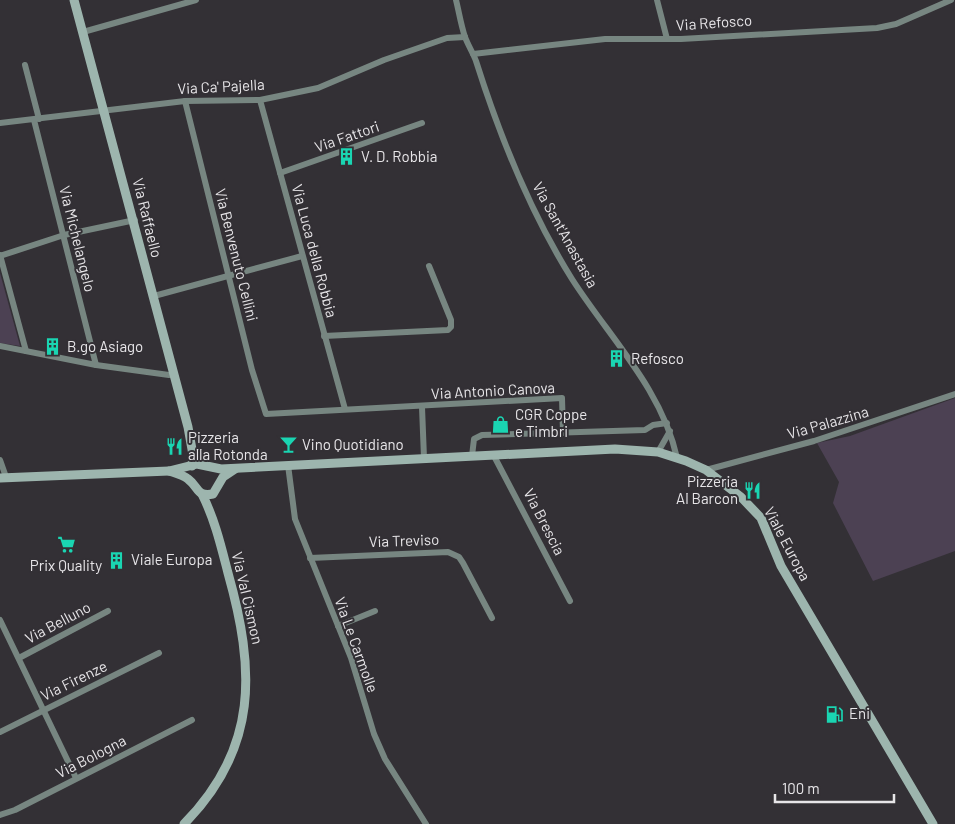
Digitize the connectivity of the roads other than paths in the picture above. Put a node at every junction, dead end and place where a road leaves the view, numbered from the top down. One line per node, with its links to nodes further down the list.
1 (74, 0): 6 (main road, Via Raffaello)
2 (196, 0): 6 (street)
3 (456, 0): 7 (street, Via Sant'Anastasia)
4 (657, 0): 8 (street)
5 (951, 0): 8 (street, Via Refosco)
6 (83, 32): 13 (main road, Via Raffaello)
7 (465, 37): 9 (street, Via Sant'Anastasia); 11 (street, Via Ca' Pajella)
8 (667, 39): 9 (street, Via Refosco)
9 (473, 54): 34 (street, Via Sant'Anastasia)
10 (25, 65): 14 (street, Via Michelangelo)
11 (260, 100): 12 (street, Via Ca' Pajella); 17 (street, Via Luca della Robbia)
12 (186, 101): 13 (street, Via Ca' Pajella); 23 (street, Via Benvenuto Cellini)
13 (104, 111): 14 (street, Via Ca' Pajella); 18 (main road, Via Raffaello)
14 (36, 119): 15 (street, Via Ca' Pajella); 19 (street, Via Michelangelo)
15 (0, 123)
16 (422, 123): 17 (street, Via Fattori)
17 (280, 173): 21 (street, Via Luca della Robbia)
18 (135, 220): 19 (street); 24 (main road, Via Raffaello)
19 (64, 235): 20 (street); 28 (street, Via Michelangelo)
20 (0, 256): 27 (street)
21 (302, 256): 23 (street); 25 (street, Via Luca della Robbia)
22 (430, 266): 25 (street)
23 (229, 278): 24 (street); 33 (street, Via Benvenuto Cellini)
24 (154, 296): 29 (main road, Via Raffaello)
25 (324, 336): 32 (street, Via Luca della Robbia)
26 (0, 346): 27 (street)
27 (26, 351): 28 (street)
28 (96, 364): 29 (street)
29 (174, 373): 37 (main road, Via Raffaello)
30 (955, 394): 48 (street, Via Palazzina)
31 (422, 407): 32 (street, Via Antonio Canova); 36 (street, Via Antonio Canova); 41 (street, Via Antonio Canova)
32 (345, 409): 33 (street, Via Antonio Canova)
33 (266, 414)
34 (667, 424): 35 (street, Via Sant'Anastasia); 36 (street)
35 (670, 431): 38 (street); 42 (street, Via Sant'Anastasia)
36 (563, 433): 39 (street)
37 (192, 442): 45 (main road, Via Raffaello); 46 (main road, Via Raffaello)
38 (658, 452): 40 (main road, Viale Europa); 42 (main road, Viale Europa)
39 (472, 456): 40 (main road, Viale Europa); 41 (main road, Viale Europa)
40 (494, 456): 56 (street, Via Brescia)
41 (424, 458): 44 (main road, Viale Europa)
42 (677, 458): 48 (main road, Viale Europa)
43 (0, 460): 50 (street)
44 (288, 465): 47 (main road, Viale Europa); 55 (street, Via Le Carmolle)
45 (191, 467): 46 (main road, Viale Europa); 49 (main road, Viale Europa); 51 (main road)
46 (208, 467): 47 (main road, Viale Europa); 52 (main road)
47 (237, 468): 52 (main road)
48 (706, 470): 72 (main road, Viale Europa)
49 (169, 471): 50 (main road, Viale Europa); 51 (main road, Viale Europa)
50 (3, 477)
51 (188, 479): 53 (main road, Viale Europa)
52 (218, 487): 53 (main road); 54 (main road, Via Val Cismon)
53 (202, 494): 54 (main road, Via Val Cismon)
54 (212, 513): 70 (main road, Via Val Cismon)
55 (310, 558): 59 (street, Via Treviso); 61 (street, Via Le Carmolle)
56 (570, 601)
57 (108, 611): 64 (street, Via Belluno)
58 (375, 611): 61 (street)
59 (492, 618)
60 (0, 620): 62 (street)
61 (338, 626): 71 (street, Via Le Carmolle)
62 (2, 631): 64 (street)
63 (159, 653): 65 (street, Via Firenze)
64 (19, 658): 65 (street)
65 (44, 710): 67 (street, Via Firenze); 68 (street)
66 (192, 720): 68 (street, Via Bologna)
67 (0, 732)
68 (76, 778): 69 (street, Via Bologna)
69 (0, 815)
70 (184, 824)
71 (426, 824)
72 (933, 824)

